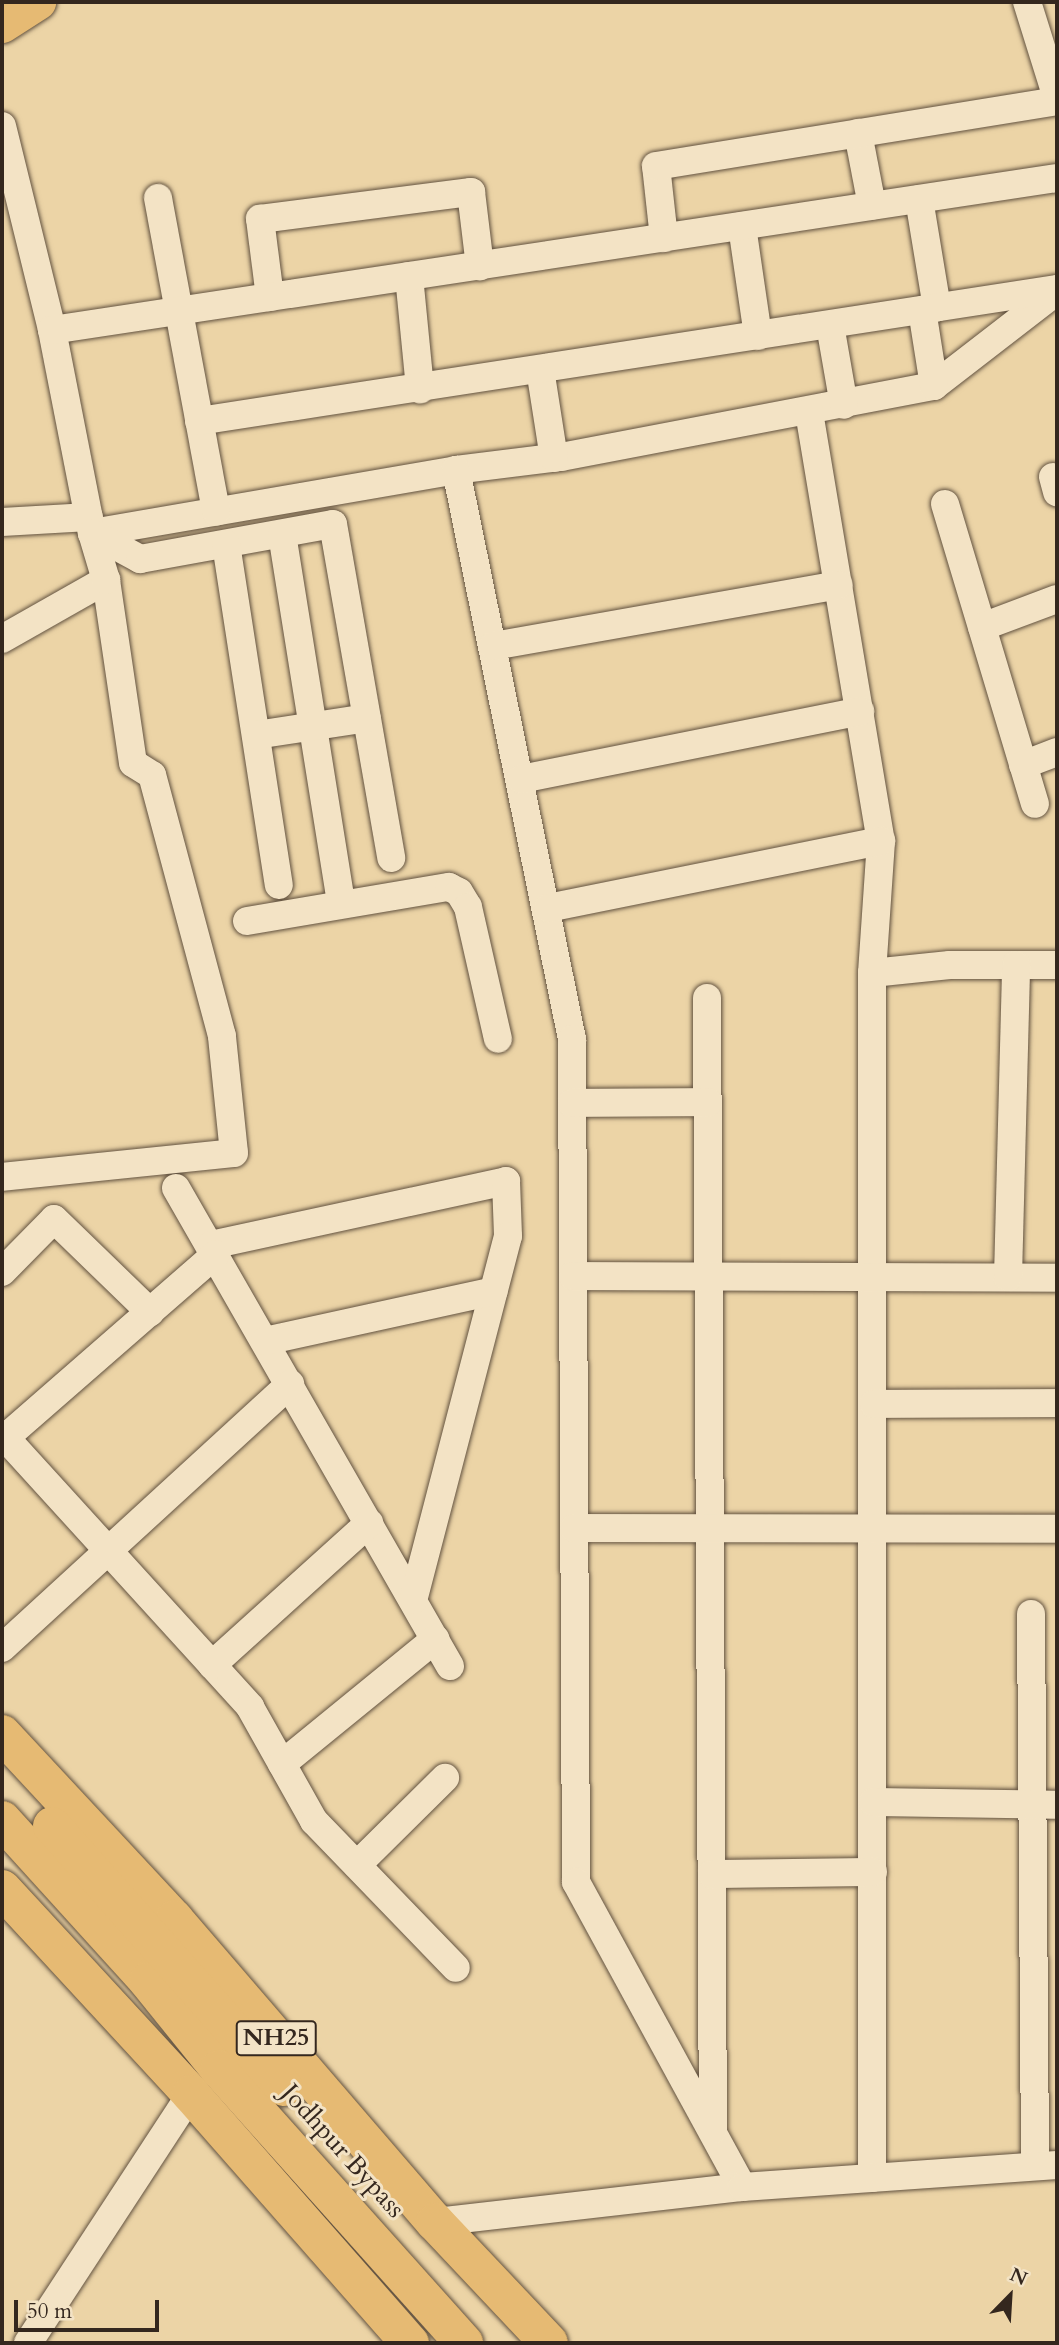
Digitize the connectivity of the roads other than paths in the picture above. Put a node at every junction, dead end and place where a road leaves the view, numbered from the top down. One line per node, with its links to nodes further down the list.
1 (1027, 2): 2 (street)
2 (1057, 100): 4 (street)
3 (2, 125): 18 (street)
4 (858, 133): 8 (street); 10 (street)
5 (1057, 178): 7 (street)
6 (158, 198): 16 (street)
7 (919, 199): 8 (street); 15 (street)
8 (872, 206): 9 (street)
9 (742, 226): 10 (street); 19 (street)
10 (664, 238): 11 (street)
11 (480, 265): 12 (street); 14 (street)
12 (409, 276): 14 (street); 22 (street)
13 (1057, 290): 15 (street); 21 (street)
14 (270, 297): 16 (street)
15 (930, 309): 17 (street); 21 (street)
16 (179, 311): 18 (street); 25 (street)
17 (830, 325): 19 (street); 23 (street)
18 (52, 330): 31 (street)
19 (758, 336): 20 (street)
20 (540, 369): 22 (street); 26 (street)
21 (934, 386): 23 (street)
22 (420, 389): 25 (street)
23 (844, 405): 24 (street)
24 (810, 412): 26 (street); 35 (street)
25 (199, 421): 29 (street)
26 (554, 458): 27 (street)
27 (456, 470): 29 (street); 39 (street)
28 (945, 504): 37 (street)
29 (216, 512): 31 (street)
30 (2, 522): 31 (street)
31 (90, 525): 33 (street); 34 (street)
32 (282, 534): 33 (street); 41 (street); 42 (street)
33 (226, 544): 43 (street)
34 (106, 580): 38 (street); 61 (street)
35 (839, 585): 39 (street); 40 (street)
36 (1057, 599): 37 (street)
37 (982, 627): 45 (street)
38 (2, 639)
39 (493, 646): 46 (street)
40 (860, 712): 46 (street); 48 (street)
41 (367, 718): 42 (street); 49 (street)
42 (313, 726): 43 (street); 51 (street)
43 (256, 735): 50 (street)
44 (1057, 752): 45 (street)
45 (1023, 765): 47 (street)
46 (521, 779): 52 (street)
47 (1035, 804)
48 (881, 841): 52 (street); 56 (street)
49 (391, 859)
50 (279, 885)
51 (341, 903): 53 (street); 58 (street)
52 (548, 908): 60 (street)
53 (247, 920)
54 (1016, 965): 55 (street); 56 (street); 68 (street)
55 (1057, 965)
56 (872, 973): 67 (street)
57 (707, 998): 59 (street)
58 (498, 1039)
59 (708, 1102): 60 (street); 66 (street)
60 (572, 1103): 65 (street)
61 (2, 1177)
62 (176, 1188): 63 (street)
63 (213, 1249): 70 (street); 71 (street); 72 (street)
64 (2, 1272): 71 (street)
65 (573, 1276): 66 (street); 78 (street)
66 (709, 1277): 67 (street); 79 (street)
67 (874, 1277): 68 (street); 75 (street)
68 (1008, 1278): 69 (street)
69 (1057, 1278)
70 (494, 1291): 72 (street); 83 (street)
71 (150, 1312): 76 (street)
72 (265, 1341): 73 (street)
73 (290, 1384): 77 (street); 82 (street)
74 (1057, 1403): 75 (street)
75 (874, 1404): 80 (street)
76 (4, 1436): 82 (street)
77 (369, 1523): 83 (street); 87 (street)
78 (574, 1528): 79 (street); 102 (street)
79 (710, 1529): 80 (street); 98 (street)
80 (873, 1529): 81 (street); 93 (street)
81 (1057, 1529)
82 (106, 1549): 86 (street); 87 (street)
83 (413, 1600): 85 (street)
84 (1031, 1614): 94 (street)
85 (435, 1639): 88 (street); 90 (street)
86 (2, 1648)
87 (212, 1665): 90 (street)
88 (450, 1666)
89 (2, 1734): 106 (highway, NH25)
90 (282, 1764): 96 (street)
91 (2, 1769): 110 (highway, Jodhpur Bypass / NH25)
92 (445, 1778): 96 (street)
93 (873, 1802): 94 (street); 97 (street)
94 (1045, 1805): 103 (street)
95 (2, 1820): 109 (highway, Jodhpur Bypass / NH25)
96 (357, 1865): 100 (street)
97 (873, 1872): 98 (street); 104 (street)
98 (712, 1874): 102 (street)
99 (2, 1889): 101 (highway)
100 (456, 1968)
101 (191, 2094): 107 (street); 108 (highway)
102 (713, 2135): 105 (street)
103 (1046, 2165): 104 (street)
104 (872, 2178): 105 (street)
105 (742, 2187): 106 (street)
106 (435, 2222): 111 (highway, NH25)
107 (28, 2343)
108 (410, 2343)
109 (464, 2343)
110 (517, 2343)
111 (549, 2343)

